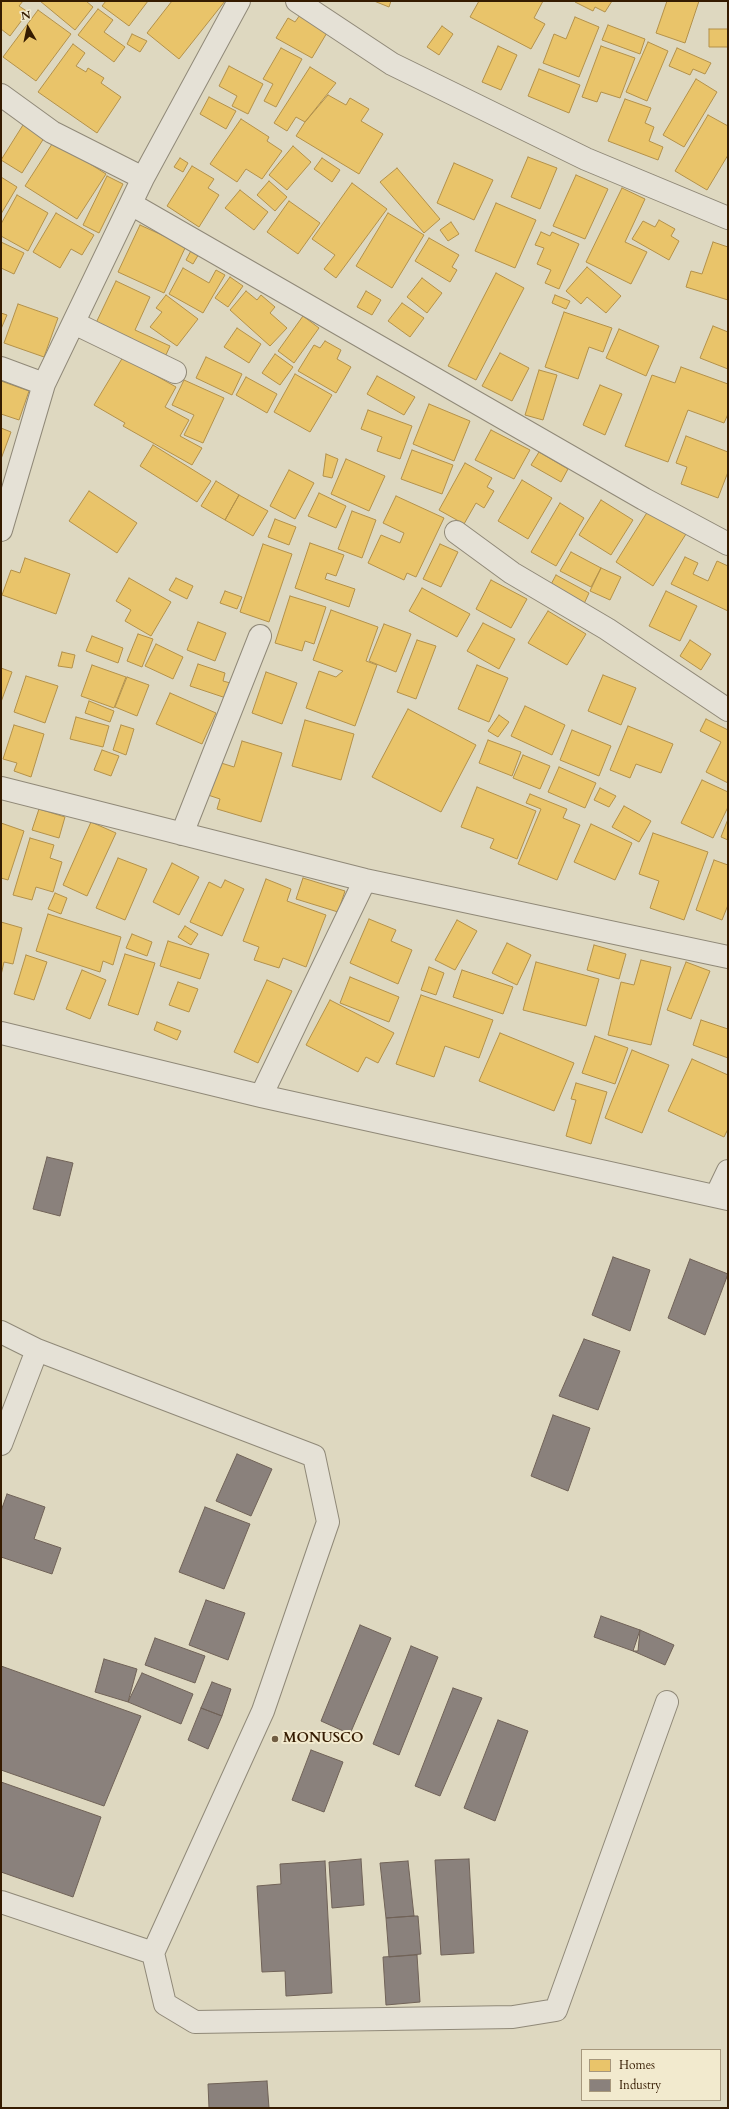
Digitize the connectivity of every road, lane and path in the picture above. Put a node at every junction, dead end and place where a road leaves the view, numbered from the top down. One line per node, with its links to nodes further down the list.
1 (239, 1): 4 (street)
2 (297, 1): 6 (street)
3 (1, 95): 4 (street)
4 (143, 178): 5 (street)
5 (131, 204): 7 (street); 13 (street)
6 (728, 218)
7 (74, 323): 9 (street); 10 (street)
8 (1, 368): 10 (street)
9 (176, 372)
10 (44, 384): 11 (street)
11 (1, 530)
12 (456, 532): 15 (street)
13 (728, 544)
14 (260, 636): 17 (street)
15 (728, 710)
16 (1, 788): 17 (street)
17 (182, 834): 18 (street)
18 (365, 880): 19 (street); 21 (street)
19 (728, 957)
20 (1, 1032): 21 (street)
21 (261, 1096): 23 (street)
22 (728, 1171): 23 (street)
23 (722, 1197)
24 (1, 1332): 25 (street)
25 (37, 1350): 26 (street); 29 (street)
26 (1, 1444)
27 (667, 1702): 29 (street)
28 (1, 1902): 29 (street)
29 (153, 1953)

